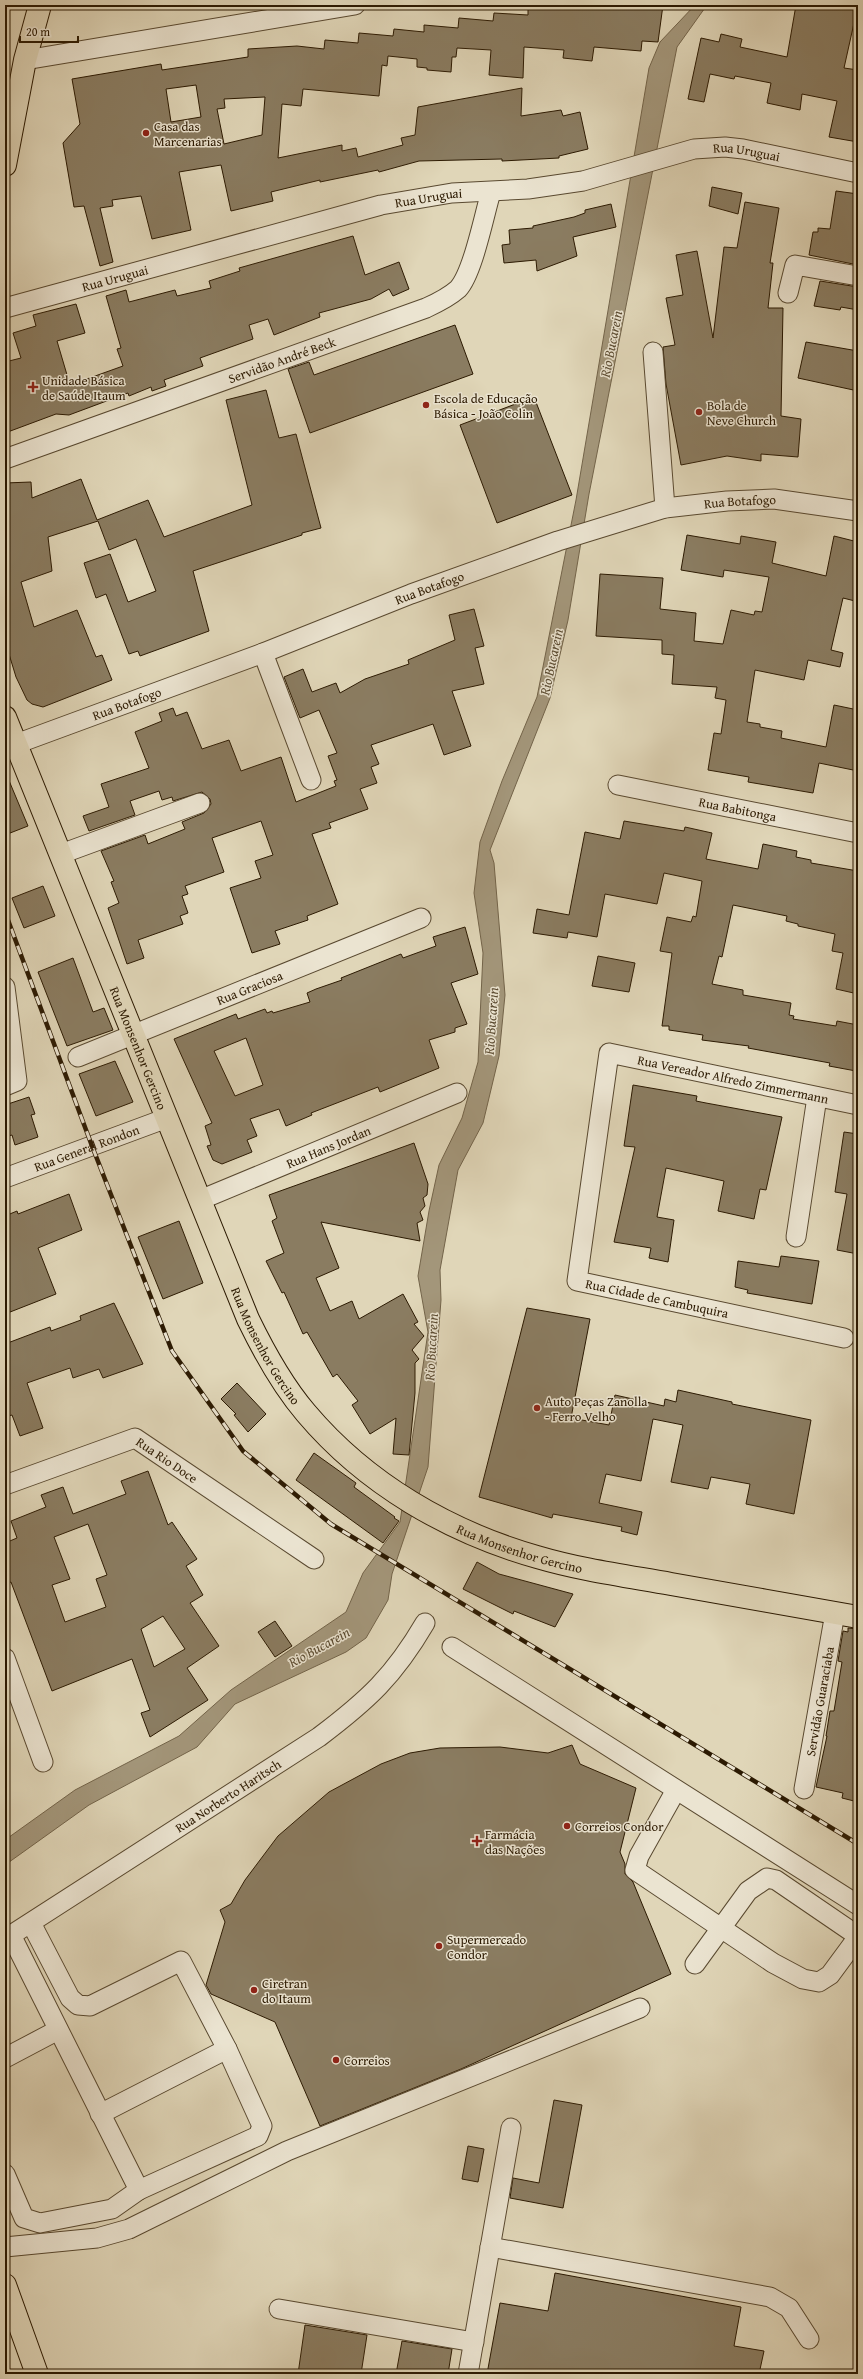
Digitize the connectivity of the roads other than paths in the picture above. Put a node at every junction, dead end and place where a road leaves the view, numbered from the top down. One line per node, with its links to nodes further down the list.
1 (40, 5): 3 (main road)
2 (355, 5): 3 (street)
3 (26, 60): 4 (main road)
4 (5, 164)
5 (858, 173): 6 (street, Rua Uruguai)
6 (491, 192): 9 (street, Rua Uruguai); 11 (street, Servidão André Beck)
7 (858, 276): 8 (street)
8 (788, 293)
9 (5, 308)
10 (653, 352): 12 (street)
11 (5, 459)
12 (665, 508): 13 (street, Rua Botafogo); 14 (street, Rua Botafogo)
13 (858, 511)
14 (263, 653): 16 (street, Rua Botafogo); 17 (street)
15 (5, 717): 16 (main road, Rua Monsenhor Gercino)
16 (16, 744): 21 (main road, Rua Monsenhor Gercino)
17 (311, 780)
18 (618, 785): 20 (street, Rua Babitonga)
19 (200, 803): 21 (street)
20 (858, 833)
21 (61, 854): 24 (main road, Rua Monsenhor Gercino)
22 (421, 918): 24 (street, Rua Graciosa)
23 (5, 987): 27 (street)
24 (133, 1034): 26 (street, Rua Graciosa); 31 (main road, Rua Monsenhor Gercino)
25 (608, 1053): 29 (street, Rua Vereador Alfredo Zimmermann); 35 (street, Rua Cidade de Cambuquira)
26 (78, 1057)
27 (11, 1084)
28 (457, 1093): 33 (street, Rua Hans Jordan)
29 (817, 1097): 30 (street, Rua Vereador Alfredo Zimmermann); 34 (street)
30 (858, 1105)
31 (167, 1118): 32 (street, Rua General Rondon); 33 (main road, Rua Monsenhor Gercino)
32 (5, 1178)
33 (200, 1200): 38 (main road, Rua Monsenhor Gercino)
34 (796, 1237)
35 (844, 1338)
36 (5, 1485): 37 (street, Rua Rio Doce)
37 (314, 1559)
38 (835, 1613): 39 (main road, Rua Monsenhor Gercino); 44 (street, Servidão Guaraciaba)
39 (858, 1617)
40 (425, 1623): 47 (street, Rua Norberto Haritsch)
41 (452, 1647): 45 (street)
42 (5, 1658): 43 (street)
43 (43, 1762)
44 (804, 1789)
45 (676, 1790): 46 (street); 48 (street)
46 (858, 1905)
47 (31, 1923): 49 (street, Rua Norberto Haritsch); 54 (street)
48 (723, 1927): 50 (street); 50 (street); 51 (street)
49 (8, 1937): 53 (street)
50 (858, 1937)
51 (695, 1964)
52 (640, 2008): 61 (street)
53 (58, 2030): 55 (street); 56 (street)
54 (227, 2049): 56 (street); 59 (street)
55 (5, 2058)
56 (100, 2114): 59 (street)
57 (511, 2128): 60 (street)
58 (5, 2174): 59 (street)
59 (139, 2190)
60 (490, 2246): 65 (street); 66 (street)
61 (5, 2247)
62 (5, 2285): 64 (main road)
63 (279, 2309): 66 (street)
64 (11, 2317): 67 (main road)
65 (809, 2339)
66 (474, 2342): 68 (street)
67 (37, 2374)
68 (468, 2374)

